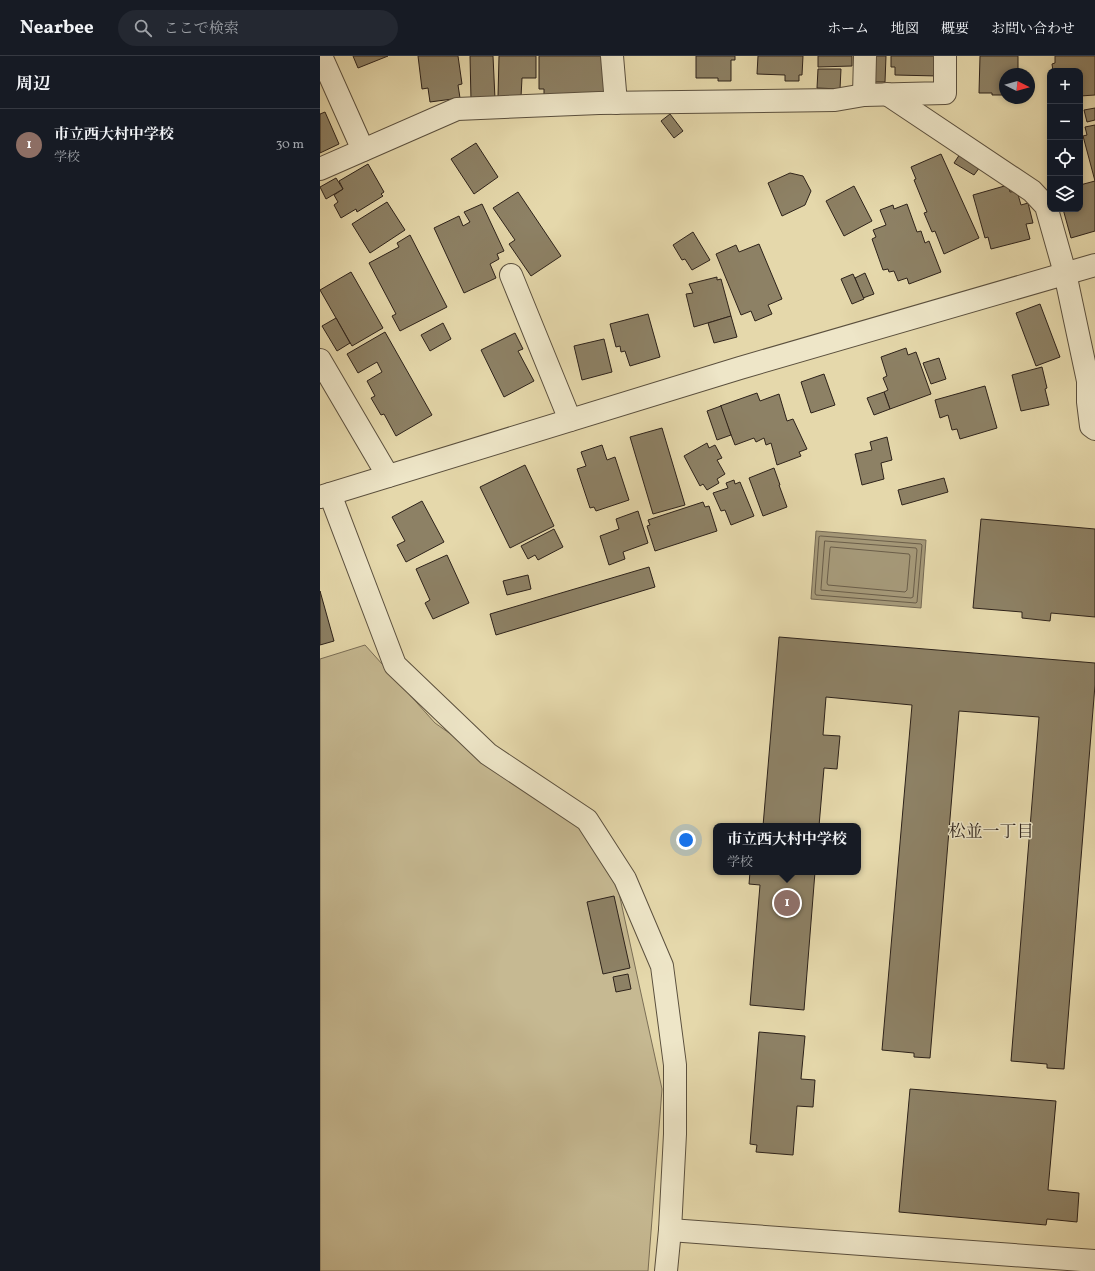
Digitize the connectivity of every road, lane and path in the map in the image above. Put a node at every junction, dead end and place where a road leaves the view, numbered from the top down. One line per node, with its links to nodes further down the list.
1 (321, 56): 8 (street)
2 (612, 56): 7 (street)
3 (864, 56): 5 (street)
4 (945, 56): 6 (street)
5 (864, 94): 6 (street); 7 (street)
6 (887, 94): 11 (street)
7 (616, 102): 8 (street)
8 (363, 150): 9 (street)
9 (320, 169)
10 (1095, 265): 11 (street)
11 (1065, 273): 14 (street); 15 (street)
12 (511, 275): 15 (street)
13 (320, 360): 17 (street)
14 (1092, 381): 16 (street)
15 (570, 420): 17 (street)
16 (1095, 429)
17 (388, 476): 18 (street)
18 (325, 495): 19 (street)
19 (670, 1230): 20 (street); 21 (street)
20 (1095, 1261)
21 (666, 1271)

